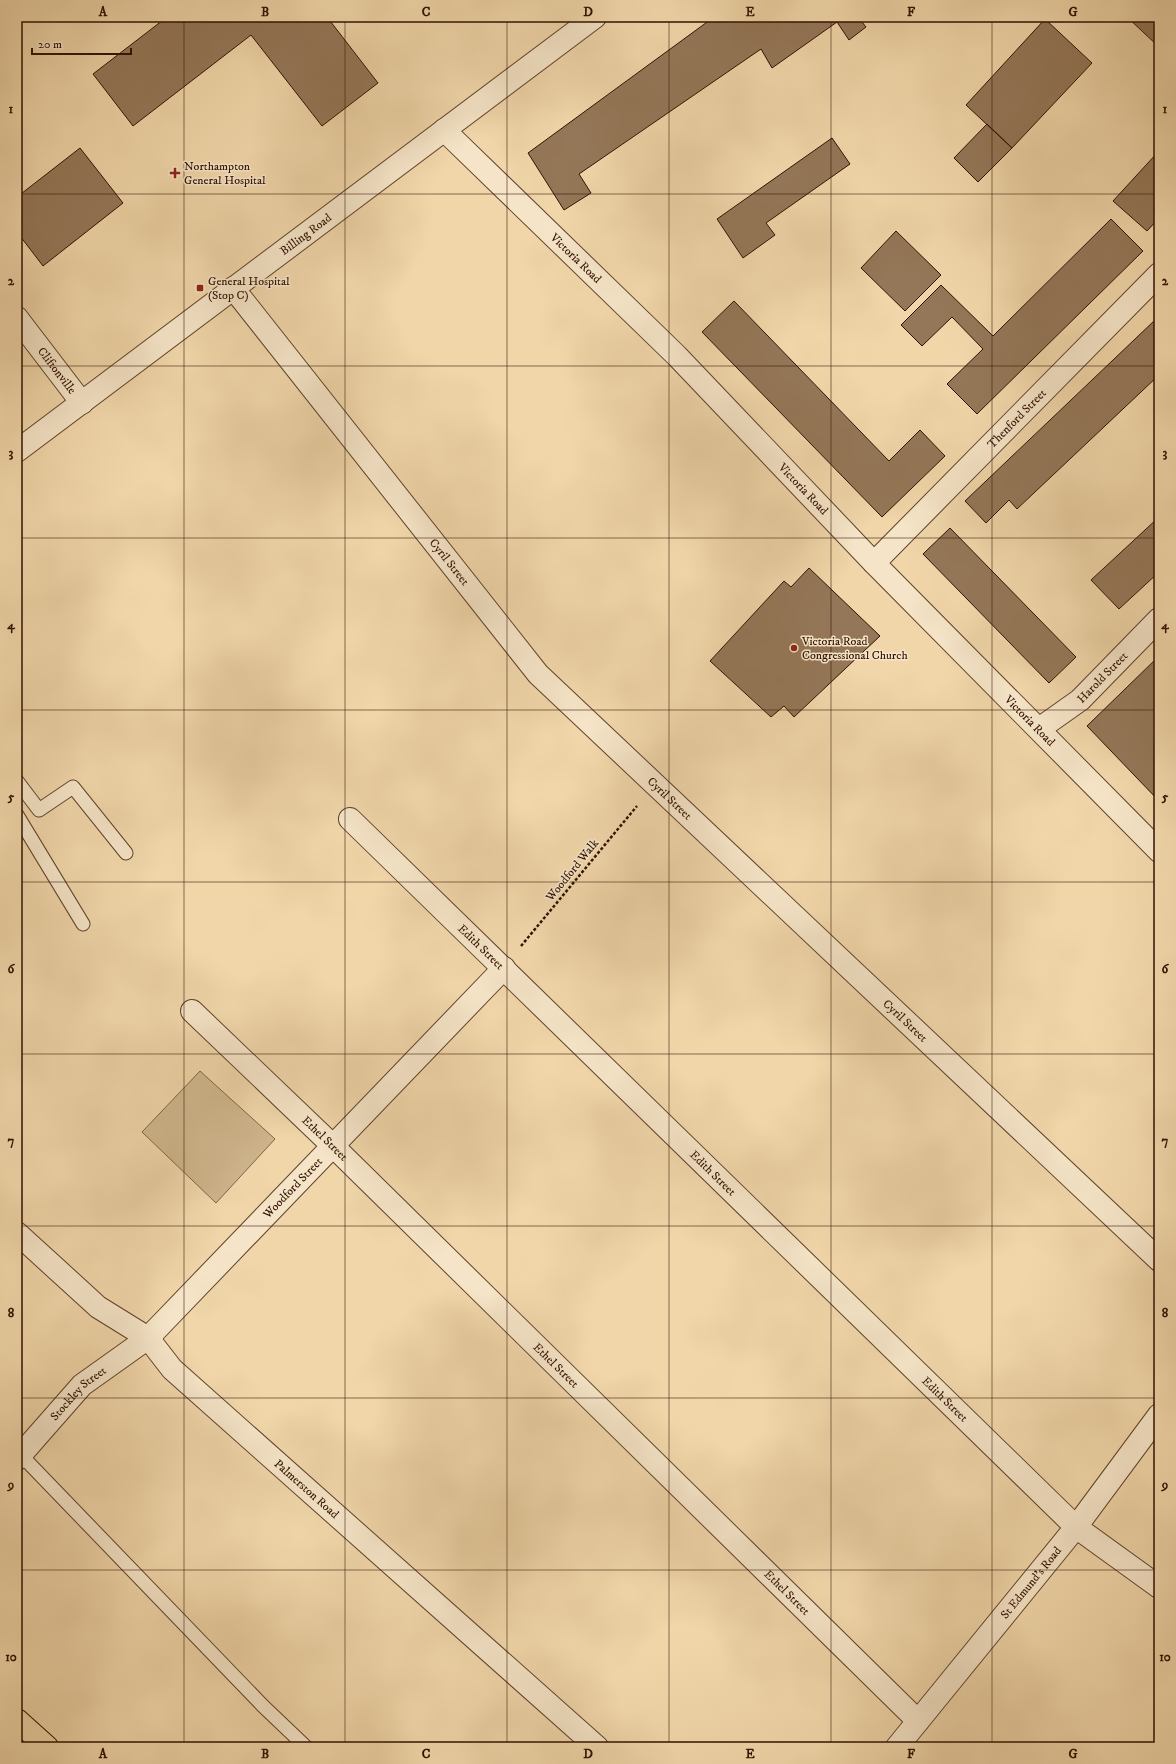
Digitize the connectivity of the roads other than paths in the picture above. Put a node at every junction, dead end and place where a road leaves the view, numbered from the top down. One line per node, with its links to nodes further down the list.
1 (595, 17): 2 (street, Billing Road)
2 (444, 130): 4 (street, Billing Road); 8 (street, Victoria Road)
3 (1159, 274): 8 (street, Thenford Street)
4 (232, 288): 6 (street, Billing Road); 21 (street, Cyril Street)
5 (17, 318): 6 (street, Cliftonville)
6 (82, 403): 7 (street, Billing Road)
7 (17, 451)
8 (874, 563): 10 (street, Victoria Road)
9 (1159, 619): 10 (street, Harold Street)
10 (1039, 729): 14 (street, Victoria Road)
11 (17, 781): 15 (lane)
12 (17, 815): 16 (lane)
13 (350, 819): 17 (street, Edith Street)
14 (1159, 851)
15 (126, 853)
16 (83, 924)
17 (504, 968): 19 (street, Woodford Street); 25 (street, Edith Street)
18 (192, 1011): 19 (street, Ethel Street)
19 (332, 1145): 22 (street, Woodford Street); 28 (street, Ethel Street)
20 (17, 1233): 22 (street, Palmerston Road)
21 (1159, 1260)
22 (148, 1338): 24 (street, Stockley Street); 31 (street, Palmerston Road)
23 (1159, 1415): 25 (street, St Edmund's Road)
24 (19, 1457): 30 (lane)
25 (1076, 1527): 26 (street, Edith Street); 28 (street, St Edmund's Road)
26 (1159, 1587)
27 (17, 1720): 29 (main road)
28 (918, 1721): 32 (street, St Edmund's Road)
29 (47, 1747)
30 (306, 1747)
31 (597, 1747)
32 (897, 1747)

